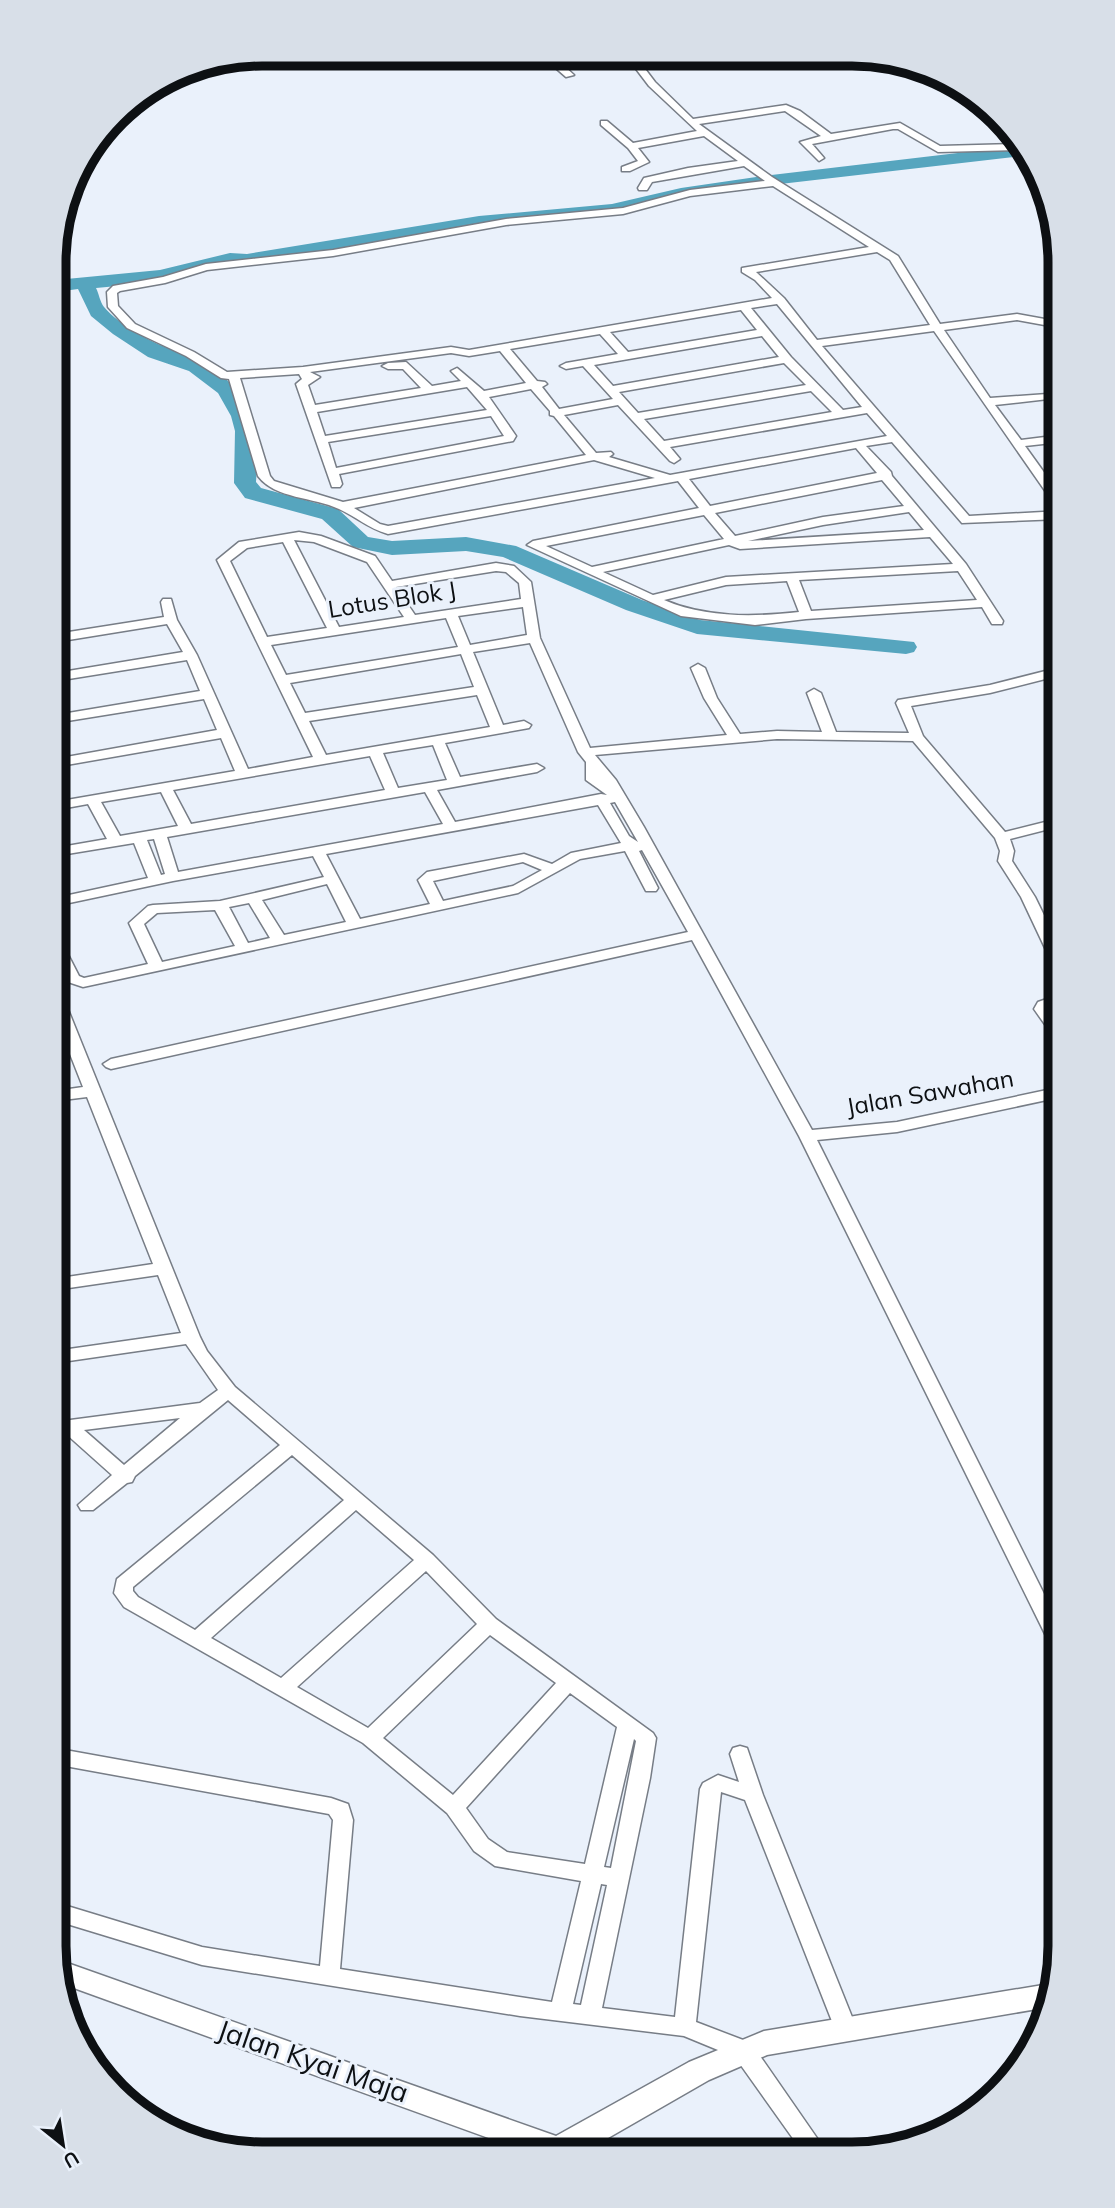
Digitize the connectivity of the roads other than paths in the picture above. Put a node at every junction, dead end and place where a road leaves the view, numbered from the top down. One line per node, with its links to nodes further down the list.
1 (559, 66): 3 (street)
2 (639, 66): 4 (street)
3 (569, 75)
4 (690, 122): 6 (street); 7 (street)
5 (604, 123): 8 (street)
6 (705, 133): 8 (street); 11 (street)
7 (829, 137): 9 (street); 10 (street)
8 (631, 146): 12 (street)
9 (1010, 147)
10 (819, 158)
11 (746, 163): 13 (street); 14 (street)
12 (626, 169)
13 (771, 181): 15 (street); 33 (street)
14 (643, 188)
15 (881, 248): 16 (street); 22 (street)
16 (746, 270): 17 (street); 18 (street)
17 (780, 300): 18 (street); 25 (street)
18 (765, 302): 19 (street)
19 (743, 306): 21 (street); 23 (street)
20 (1048, 323): 22 (street)
21 (601, 329): 26 (street); 27 (street)
22 (939, 330): 24 (street); 25 (street); 41 (street)
23 (765, 332): 27 (street); 28 (street)
24 (874, 343)
25 (814, 344): 44 (street)
26 (506, 346): 32 (street); 35 (street)
27 (626, 356): 29 (street)
28 (787, 359): 36 (street); 38 (street)
29 (586, 363): 30 (street); 38 (street)
30 (566, 366)
31 (457, 371): 34 (street)
32 (306, 374): 33 (street); 37 (street); 43 (street)
33 (234, 378): 60 (street)
34 (470, 383): 37 (street); 40 (street)
35 (540, 387): 40 (street); 47 (street)
36 (813, 387): 46 (street); 48 (street)
37 (430, 390): 43 (street)
38 (611, 390): 42 (street)
39 (1048, 396): 41 (street)
40 (484, 397): 45 (street)
41 (987, 402): 52 (street)
42 (624, 404): 47 (street); 48 (street)
43 (312, 409): 50 (street)
44 (872, 409): 46 (street); 49 (street)
45 (494, 412): 50 (street); 50 (street)
46 (840, 414): 53 (street)
47 (563, 415): 55 (street)
48 (637, 417): 53 (street)
49 (894, 438): 54 (street); 63 (street)
50 (321, 440)
51 (1048, 440): 52 (street)
52 (1018, 444): 59 (street)
53 (663, 445): 56 (street)
54 (859, 445): 57 (street); 58 (street)
55 (602, 456): 58 (street); 60 (street)
56 (674, 458)
57 (887, 475): 61 (street); 62 (street)
58 (679, 479): 60 (street); 62 (street)
59 (1048, 487)
60 (343, 506)
61 (914, 508): 64 (street); 66 (street)
62 (706, 509): 66 (street); 68 (street)
63 (1048, 517)
64 (935, 533): 66 (street); 67 (street)
65 (287, 538): 70 (street); 78 (street); 81 (street)
66 (732, 541): 68 (street)
67 (962, 567): 69 (street); 75 (street)
68 (590, 571): 71 (street)
69 (792, 579): 71 (street); 75 (street)
70 (388, 585): 73 (street); 77 (street)
71 (651, 599): 75 (street)
72 (167, 602): 76 (street)
73 (529, 602): 74 (street, Lotus Blok J); 80 (street)
74 (451, 614): 77 (street, Lotus Blok J); 82 (street)
75 (806, 615)
76 (171, 620): 79 (street); 83 (street)
77 (412, 620): 78 (street, Lotus Blok J)
78 (335, 632): 81 (street, Lotus Blok J)
79 (67, 636)
80 (534, 638): 82 (street); 101 (street)
81 (262, 642): 87 (street)
82 (465, 649): 87 (street); 88 (street)
83 (191, 655): 86 (street); 90 (street)
84 (698, 668): 99 (street)
85 (1048, 674): 97 (street)
86 (67, 675)
87 (282, 680): 92 (street)
88 (482, 690): 92 (street); 94 (street)
89 (814, 693): 96 (street)
90 (206, 694): 91 (street); 95 (street)
91 (67, 717)
92 (301, 718): 102 (street)
93 (524, 725): 94 (street)
94 (498, 729): 98 (street)
95 (225, 733): 103 (street); 105 (street)
96 (839, 734): 97 (street); 99 (street)
97 (917, 737): 119 (street)
98 (437, 739): 100 (street); 106 (street)
99 (735, 739): 101 (street)
100 (375, 751): 102 (street); 109 (street)
101 (589, 757): 110 (street)
102 (321, 759): 105 (street)
103 (67, 761)
104 (537, 768): 106 (street)
105 (243, 773): 107 (street)
106 (454, 782): 108 (street)
107 (165, 787): 111 (street); 115 (street)
108 (429, 787): 109 (street); 113 (street)
109 (393, 792): 115 (street)
110 (612, 797): 113 (street); 120 (street); 122 (street)
111 (93, 800): 112 (street); 118 (street)
112 (67, 804)
113 (451, 827): 123 (street)
114 (1048, 827): 119 (street)
115 (186, 829): 116 (street)
116 (159, 834): 117 (street); 125 (street)
117 (139, 838): 118 (street); 127 (street)
118 (116, 842): 121 (street)
119 (1005, 844): 134 (street)
120 (630, 846): 122 (street); 124 (street); 128 (street)
121 (67, 850)
122 (650, 850): 135 (street)
123 (318, 852): 125 (street); 126 (street)
124 (551, 867): 132 (street); 132 (street)
125 (173, 877): 127 (street)
126 (332, 879): 129 (street); 133 (street)
127 (156, 881): 130 (street)
128 (651, 888)
129 (254, 898): 131 (street); 136 (street)
130 (67, 900)
131 (220, 905): 137 (street); 139 (street)
132 (438, 906): 133 (street)
133 (355, 924): 136 (street)
134 (1048, 930)
135 (695, 935): 143 (street); 147 (street)
136 (279, 940): 137 (street)
137 (244, 948): 139 (street)
138 (67, 966): 139 (street)
139 (157, 967)
140 (1048, 1002): 141 (street)
141 (1048, 1018)
142 (67, 1044): 144 (street)
143 (111, 1064)
144 (92, 1091): 145 (street); 148 (street)
145 (67, 1094)
146 (1048, 1094): 147 (street, Jalan Sawahan)
147 (807, 1136): 161 (street)
148 (165, 1268): 149 (street); 150 (street)
149 (66, 1283)
150 (191, 1337): 151 (street); 152 (street)
151 (66, 1355)
152 (229, 1391): 153 (street); 156 (street)
153 (200, 1409): 154 (street); 157 (street)
154 (66, 1426)
155 (66, 1431): 157 (street)
156 (290, 1447): 158 (street); 163 (street)
157 (126, 1477): 159 (street)
158 (355, 1500): 160 (street); 163 (street)
159 (87, 1505)
160 (426, 1560): 162 (street); 165 (street)
161 (1048, 1620)
162 (489, 1624): 164 (street); 167 (street)
163 (197, 1640): 165 (street)
164 (568, 1684): 166 (street); 171 (street)
165 (283, 1688): 167 (street)
166 (627, 1725): 172 (street); 173 (street)
167 (370, 1738): 171 (street)
168 (740, 1754): 170 (street)
169 (66, 1758): 176 (street)
170 (753, 1795): 180 (street); 181 (street)
171 (454, 1807): 172 (street)
172 (594, 1874): 173 (street); 178 (street)
173 (619, 1878): 179 (street)
174 (66, 1915): 176 (street)
175 (69, 1974): 183 (main road, Jalan Kyai Maja)
176 (329, 1978): 178 (street)
177 (1041, 1996): 181 (main road)
178 (561, 2010): 179 (street)
179 (590, 2014): 180 (street)
180 (685, 2027): 182 (street)
181 (845, 2027): 182 (main road)
182 (735, 2054): 184 (main road); 185 (street)
183 (538, 2142)
184 (578, 2142)
185 (807, 2142)

